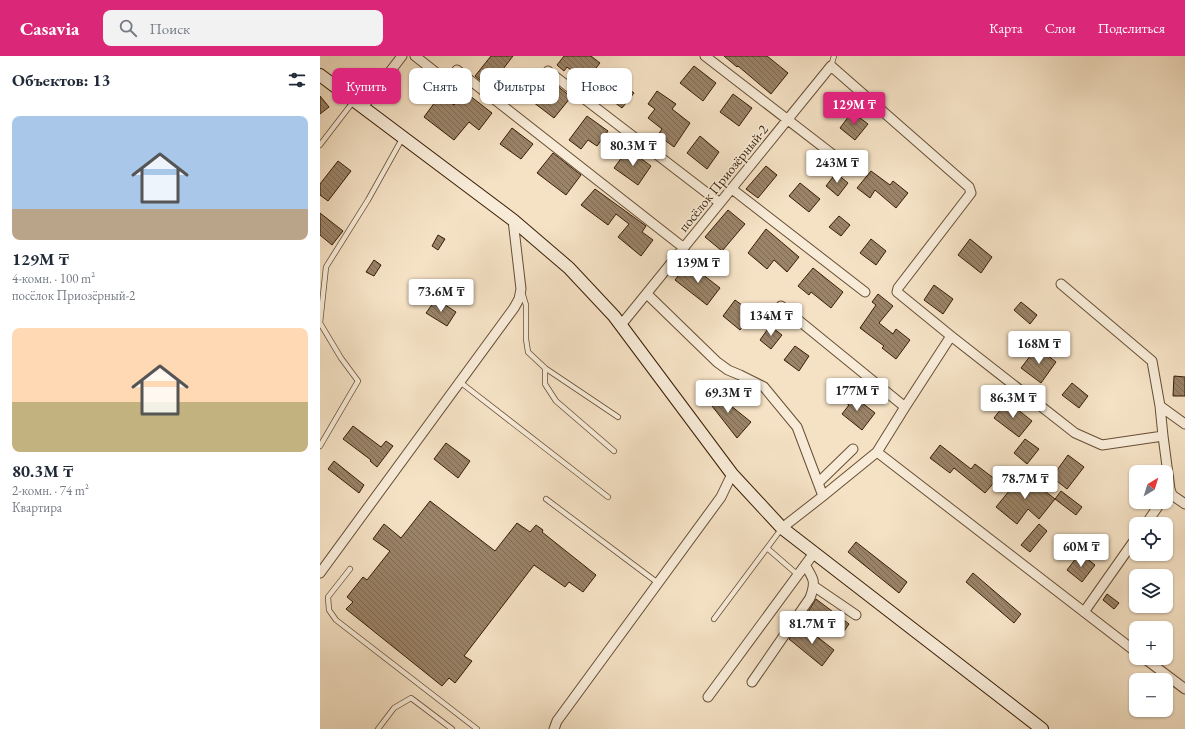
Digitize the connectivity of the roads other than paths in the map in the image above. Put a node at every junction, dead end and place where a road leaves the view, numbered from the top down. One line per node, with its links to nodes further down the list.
1 (402, 56): 6 (street)
2 (415, 56): 18 (street)
3 (705, 56): 11 (street)
4 (834, 56): 5 (lane)
5 (831, 66): 11 (street, посёлок Приозёрный-2); 25 (street)
6 (391, 68)
7 (320, 75): 9 (street)
8 (559, 79): 16 (street)
9 (332, 84)
10 (358, 104): 12 (street); 13 (lane)
11 (788, 120): 14 (street); 15 (street, посёлок Приозёрный-2)
12 (403, 137): 17 (street); 33 (lane)
13 (320, 145)
14 (849, 167)
15 (732, 189): 16 (street, посёлок Приозёрный-2); 21 (street)
16 (720, 203): 18 (street, посёлок Приозёрный-2)
17 (513, 220): 20 (street); 24 (street)
18 (684, 248): 22 (street, посёлок Приозёрный-2)
19 (1061, 284): 29 (street)
20 (521, 289): 26 (lane); 27 (street)
21 (865, 292)
22 (647, 294): 24 (street, посёлок Приозёрный-2); 39 (street)
23 (781, 306): 28 (street)
24 (621, 325): 38 (street)
25 (951, 336): 28 (street); 32 (street)
26 (545, 368): 30 (lane); 35 (lane)
27 (460, 382): 42 (lane); 51 (street)
28 (905, 406): 36 (street)
29 (1160, 406): 31 (street); 32 (street)
30 (618, 417)
31 (1185, 424)
32 (1163, 436): 37 (street)
33 (320, 446)
34 (853, 449): 39 (street)
35 (614, 452)
36 (877, 452): 41 (street); 55 (street)
37 (1166, 465)
38 (732, 474): 45 (street); 53 (street)
39 (818, 484): 41 (street)
40 (1173, 495): 44 (street)
41 (823, 496): 45 (street)
42 (608, 497)
43 (546, 499): 53 (lane)
44 (1185, 504)
45 (782, 528): 46 (lane); 48 (street)
46 (767, 548): 52 (lane); 57 (lane)
47 (1129, 548): 55 (street)
48 (814, 553): 49 (street); 67 (street)
49 (805, 565): 52 (street); 54 (street)
50 (350, 570): 65 (lane)
51 (320, 573)
52 (798, 575): 62 (street)
53 (658, 583): 66 (street)
54 (814, 587): 56 (street); 60 (street)
55 (1084, 612): 58 (street)
56 (856, 615)
57 (714, 619)
58 (1129, 647)
59 (1153, 665): 61 (street)
60 (752, 682)
61 (1185, 690)
62 (708, 697)
63 (378, 729): 64 (lane)
64 (452, 729)
65 (477, 729)
66 (554, 729)
67 (1042, 729)

